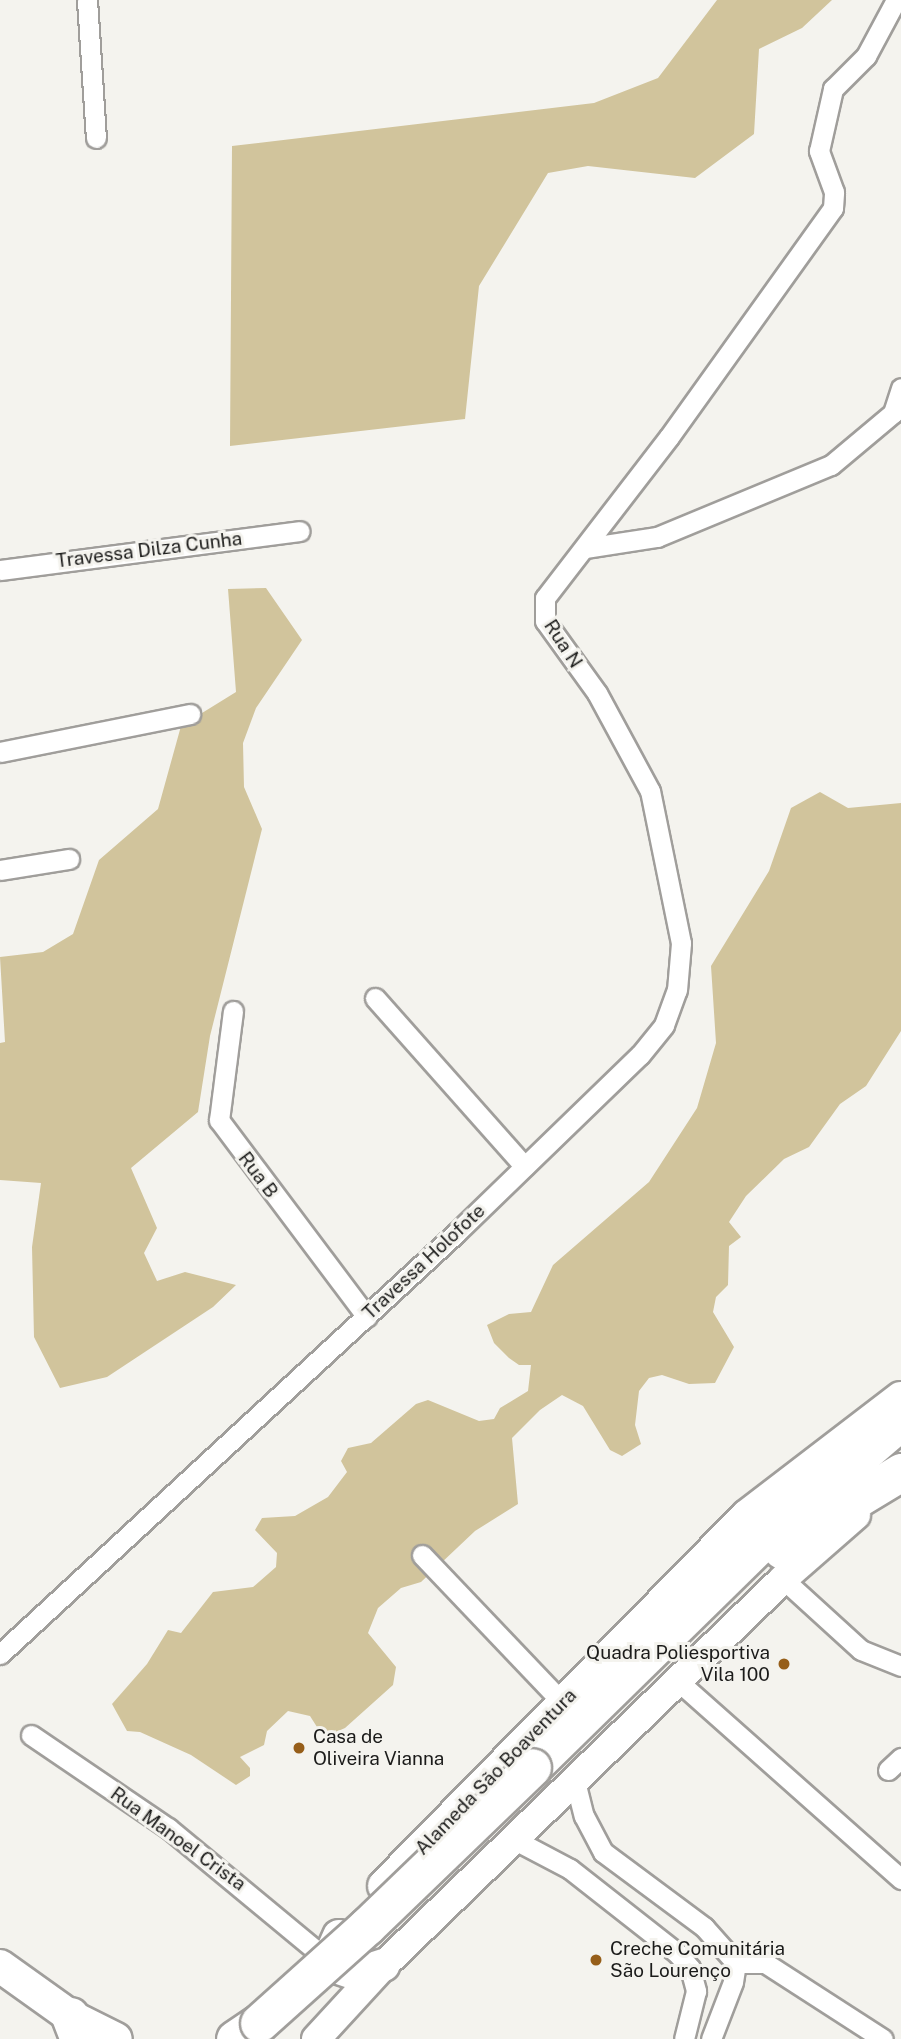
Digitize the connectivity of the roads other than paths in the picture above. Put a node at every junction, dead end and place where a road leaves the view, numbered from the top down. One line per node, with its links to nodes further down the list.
1 (87, 0): 3 (street)
2 (896, 0): 6 (street, Rua N)
3 (96, 138)
4 (901, 388): 6 (street)
5 (299, 531): 7 (street, Travessa Dilza Cunha)
6 (585, 548): 10 (street, Rua N)
7 (0, 570)
8 (190, 714): 9 (street)
9 (0, 752)
10 (650, 791): 15 (street, Travessa Holofote)
11 (69, 859): 12 (street)
12 (0, 870)
13 (375, 998): 15 (street)
14 (233, 1011): 16 (street, Rua B)
15 (524, 1166): 16 (street, Travessa Holofote)
16 (367, 1317): 23 (street, Travessa Holofote)
17 (901, 1398): 26 (main road, Alameda São Boaventura)
18 (901, 1421): 28 (highway)
19 (901, 1472): 28 (highway)
20 (901, 1482): 22 (main road)
21 (422, 1555): 26 (street)
22 (783, 1578): 24 (street); 25 (main road)
23 (0, 1654)
24 (901, 1666)
25 (679, 1682): 28 (main road); 30 (street)
26 (562, 1703): 31 (main road, Alameda São Boaventura)
27 (31, 1735): 32 (street, Rua Manoel Crista)
28 (551, 1776): 29 (main road); 33 (street); 39 (highway, bridge); 40 (highway)
29 (515, 1840): 34 (main road); 42 (street)
30 (901, 1879)
31 (345, 1926): 32 (main road, Alameda São Boaventura); 34 (main road)
32 (318, 1951): 38 (main road, Alameda São Boaventura)
33 (736, 1963): 43 (street); 44 (street)
34 (384, 1965): 41 (main road)
35 (0, 1966): 36 (main road)
36 (79, 2031): 37 (main road)
37 (117, 2039)
38 (220, 2039)
39 (235, 2039)
40 (279, 2039)
41 (316, 2039)
42 (684, 2039)
43 (711, 2039)
44 (883, 2039)

